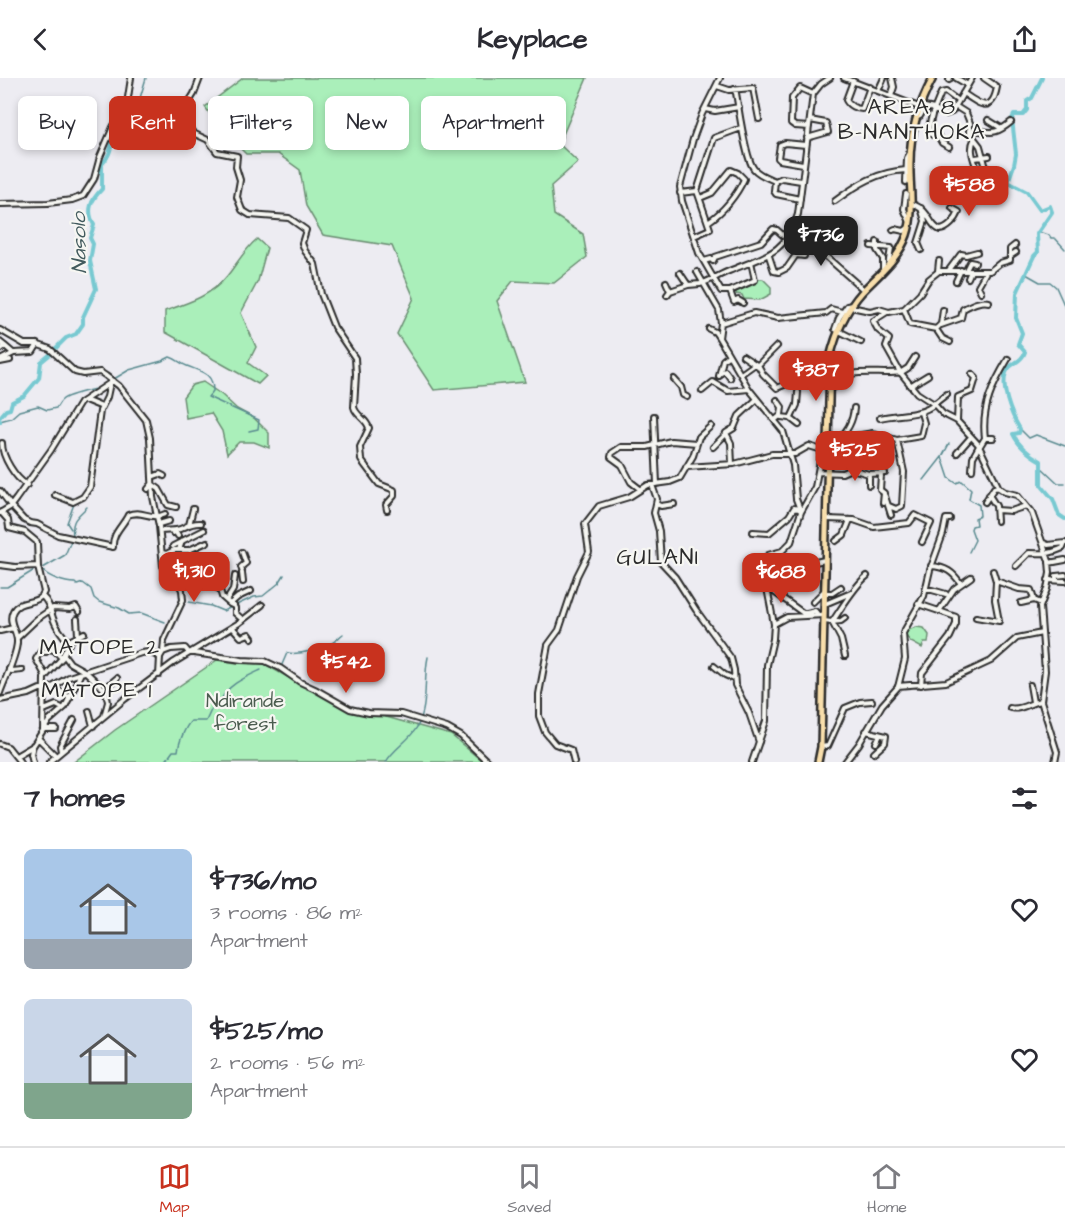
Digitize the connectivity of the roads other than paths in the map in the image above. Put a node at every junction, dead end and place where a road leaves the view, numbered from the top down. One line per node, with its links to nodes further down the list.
1 (131, 78): 57 (street)
2 (200, 78): 207 (street)
3 (720, 78): 15 (street)
4 (831, 78): 20 (street)
5 (844, 78): 12 (street)
6 (884, 78): 18 (street)
7 (892, 78): 21 (street)
8 (933, 78): 25 (main road)
9 (956, 78): 14 (street)
10 (972, 78): 14 (street)
11 (984, 78): 19 (street)
12 (853, 81): 13 (street); 16 (street)
13 (863, 82): 16 (street)
14 (968, 85): 19 (street)
15 (717, 86): 17 (street); 26 (street)
16 (870, 87): 18 (street)
17 (734, 89): 23 (street); 29 (street)
18 (878, 91): 21 (street)
19 (963, 93): 22 (street)
20 (813, 94): 30 (street); 33 (street)
21 (891, 96): 25 (street)
22 (958, 101): 24 (street); 27 (street)
23 (739, 106): 26 (street); 34 (street)
24 (955, 106): 27 (street); 36 (street)
25 (919, 107): 28 (main road)
26 (705, 109): 52 (street)
27 (934, 110): 28 (street); 40 (street)
28 (916, 118): 41 (main road)
29 (759, 119)
30 (810, 120): 33 (street); 37 (street)
31 (988, 120): 35 (street)
32 (1011, 122): 35 (street)
33 (809, 127): 37 (street)
34 (741, 128): 47 (street); 51 (street)
35 (1000, 128): 36 (street)
36 (969, 130): 38 (street)
37 (807, 138): 39 (street)
38 (974, 140): 42 (street); 43 (street)
39 (806, 145): 44 (street); 44 (street)
40 (949, 147)
41 (910, 153): 45 (street); 58 (main road)
42 (986, 156): 43 (street); 46 (street)
43 (975, 158): 46 (street)
44 (803, 164): 48 (street)
45 (906, 170): 49 (street); 56 (street)
46 (988, 173): 50 (street)
47 (775, 182): 48 (street); 55 (street)
48 (801, 182): 55 (street)
49 (906, 182)
50 (1001, 185)
51 (698, 191): 52 (street); 54 (street)
52 (680, 194): 67 (street)
53 (906, 194): 62 (street)
54 (700, 198): 63 (street); 63 (street)
55 (800, 199): 65 (street)
56 (835, 201)
57 (0, 204)
58 (912, 204): 59 (street); 64 (main road)
59 (921, 208): 60 (street); 71 (street)
60 (952, 208)
61 (899, 211): 62 (street)
62 (906, 212): 64 (street)
63 (708, 222): 67 (street)
64 (909, 226): 66 (street); 82 (main road)
65 (790, 230): 68 (street); 69 (street)
66 (893, 230)
67 (694, 236): 78 (street)
68 (786, 238): 75 (street); 78 (street)
69 (805, 242): 74 (street); 96 (street)
70 (1015, 245): 77 (street)
71 (921, 250)
72 (977, 252): 83 (street)
73 (1016, 252): 77 (street)
74 (796, 255): 75 (street); 76 (street)
75 (769, 256): 80 (street)
76 (804, 256)
77 (1010, 256): 87 (street)
78 (704, 261): 90 (street)
79 (939, 261): 84 (street)
80 (751, 262): 90 (street); 97 (street)
81 (975, 263): 85 (street)
82 (888, 266): 89 (main road); 89 (street)
83 (949, 270): 84 (street); 85 (street)
84 (938, 271): 102 (street)
85 (966, 271): 87 (street); 91 (street); 92 (street)
86 (697, 272): 94 (street)
87 (986, 272): 98 (street)
88 (680, 273): 95 (street)
89 (883, 273): 96 (main road)
90 (714, 278): 94 (street); 97 (street)
91 (968, 278)
92 (956, 281)
93 (666, 282): 95 (street)
94 (704, 283): 95 (street); 106 (street)
95 (688, 285)
96 (864, 290): 101 (main road)
97 (730, 291): 100 (street)
98 (981, 292)
99 (989, 302): 107 (street)
100 (743, 303)
101 (851, 306): 104 (street); 105 (street); 111 (main road)
102 (904, 309): 104 (street); 109 (street)
103 (943, 310): 107 (street)
104 (887, 311): 129 (street)
105 (842, 312): 106 (street); 111 (street)
106 (722, 323): 112 (street)
107 (941, 325): 109 (street)
108 (709, 329): 112 (street)
109 (936, 329): 115 (street)
110 (0, 330): 116 (street)
111 (838, 331): 114 (street); 128 (main road)
112 (719, 338): 121 (street)
113 (0, 342): 117 (street)
114 (861, 342)
115 (950, 342)
116 (38, 344): 120 (street); 135 (street)
117 (5, 346): 119 (street); 120 (street)
118 (777, 346): 127 (street)
119 (0, 350)
120 (14, 353): 126 (street)
121 (729, 355): 130 (street); 133 (street)
122 (743, 356): 127 (street)
123 (915, 357): 129 (street)
124 (1008, 359): 160 (street)
125 (10, 360): 126 (street)
126 (0, 361)
127 (757, 365): 128 (street); 130 (street)
128 (829, 371): 137 (main road)
129 (900, 373): 136 (street); 137 (street)
130 (741, 374): 138 (street)
131 (972, 374): 155 (street)
132 (928, 375): 136 (street)
133 (730, 378)
134 (674, 379): 142 (street)
135 (111, 382): 144 (street); 147 (street); 186 (street)
136 (910, 386): 146 (street)
137 (828, 387): 165 (main road)
138 (749, 389): 139 (street); 143 (street)
139 (702, 391)
140 (798, 392): 152 (street)
141 (947, 394): 146 (street)
142 (687, 397)
143 (757, 399): 154 (street); 158 (street)
144 (85, 400): 147 (street); 187 (street)
145 (777, 400): 151 (street)
146 (934, 404): 149 (street); 155 (street)
147 (102, 407): 195 (street)
148 (854, 408): 163 (street)
149 (921, 413): 153 (street); 162 (street)
150 (654, 416): 167 (street)
151 (780, 417): 152 (street); 154 (street)
152 (792, 418): 156 (street)
153 (880, 418)
154 (775, 420): 172 (street)
155 (957, 421): 159 (street)
156 (799, 425)
157 (711, 426): 164 (street)
158 (726, 435): 169 (street); 176 (street)
159 (971, 437): 168 (street); 171 (street)
160 (986, 438): 161 (street); 168 (street)
161 (993, 438)
162 (897, 440): 163 (street); 203 (street)
163 (837, 441): 165 (street)
164 (698, 442): 167 (street); 177 (street)
165 (827, 442): 174 (main road)
166 (1, 445): 175 (street)
167 (656, 445): 189 (street); 193 (street)
168 (980, 446): 179 (street); 191 (street)
169 (713, 447)
170 (832, 452): 178 (street)
171 (957, 453)
172 (789, 454): 174 (street); 176 (street); 209 (street)
173 (0, 456): 175 (street)
174 (824, 457): 180 (street); 183 (main road)
175 (7, 460): 187 (street)
176 (732, 464): 177 (street)
177 (686, 467): 189 (street)
178 (851, 469): 183 (street); 185 (street)
179 (972, 470)
180 (819, 472): 183 (street); 209 (street)
181 (879, 472): 182 (street); 185 (street); 196 (street)
182 (885, 473)
183 (826, 474): 214 (main road)
184 (164, 476): 186 (street)
185 (870, 476): 190 (street)
186 (152, 477): 188 (street)
187 (27, 484): 202 (street)
188 (152, 484): 192 (street); 205 (street); 213 (street)
189 (654, 484): 193 (street); 200 (street)
190 (869, 485)
191 (998, 487): 197 (street); 204 (street)
192 (148, 489)
193 (640, 489): 350 (street)
194 (0, 492): 202 (street)
195 (54, 495)
196 (884, 495): 199 (street); 203 (street)
197 (989, 495): 198 (street); 208 (street)
198 (985, 502)
199 (883, 503)
200 (656, 504): 201 (street); 310 (street)
201 (674, 504)
202 (11, 506): 210 (street); 213 (street)
203 (889, 506): 212 (street)
204 (1026, 506): 208 (street); 232 (street)
205 (176, 507)
206 (193, 509): 221 (street)
207 (387, 510)
208 (997, 510): 217 (street)
209 (800, 511): 225 (street); 261 (street)
210 (1, 513): 248 (street)
211 (165, 514): 213 (street)
212 (891, 515)
213 (158, 517): 220 (street)
214 (826, 519): 216 (street); 241 (main road)
215 (950, 519): 246 (street)
216 (850, 520): 227 (street); 231 (street)
217 (997, 520)
218 (170, 521): 220 (street)
219 (201, 523): 221 (street)
220 (159, 525): 223 (street)
221 (189, 525): 224 (street)
222 (204, 530): 229 (street)
223 (160, 531): 224 (street); 236 (street)
224 (174, 532): 226 (street)
225 (753, 532)
226 (178, 536)
227 (836, 541)
228 (166, 542): 236 (street)
229 (182, 542): 233 (street); 235 (street)
230 (207, 542): 235 (street)
231 (922, 542)
232 (1044, 543): 234 (street); 239 (street)
233 (173, 546)
234 (1065, 546): 239 (street)
235 (179, 549): 238 (street)
236 (162, 551): 238 (street); 297 (street)
237 (244, 552): 243 (street)
238 (168, 554): 277 (street)
239 (1047, 554): 244 (street); 247 (street)
240 (252, 559): 243 (street)
241 (825, 560): 249 (street); 265 (main road)
242 (1065, 560): 244 (street)
243 (246, 562): 259 (street)
244 (1049, 563): 256 (street)
245 (0, 565): 248 (street)
246 (931, 566): 260 (street); 263 (street)
247 (1016, 566)
248 (38, 567): 268 (street)
249 (806, 567)
250 (993, 570): 257 (street)
251 (1065, 575): 255 (street)
252 (235, 576): 269 (street)
253 (867, 576): 266 (street)
254 (971, 577): 260 (street)
255 (1056, 579): 256 (street); 258 (street)
256 (1048, 580): 273 (street)
257 (996, 581): 270 (street); 282 (street)
258 (1065, 581)
259 (243, 582)
260 (962, 585): 279 (street)
261 (766, 587): 281 (street); 287 (street)
262 (841, 587): 265 (street)
263 (925, 590): 267 (street); 274 (street)
264 (251, 591): 277 (street)
265 (824, 592): 271 (street); 276 (main road)
266 (851, 593): 276 (street); 286 (street)
267 (946, 594)
268 (42, 596): 278 (street); 289 (street)
269 (228, 598)
270 (1034, 600): 272 (street); 273 (street)
271 (813, 602)
272 (1021, 603)
273 (1041, 603): 292 (street)
274 (918, 604): 279 (street); 314 (street)
275 (262, 605): 285 (street)
276 (824, 605): 281 (main road)
277 (233, 606): 285 (street)
278 (51, 609): 280 (street); 295 (street); 296 (street)
279 (939, 611): 311 (street)
280 (79, 612)
281 (822, 617): 286 (street); 287 (street); 341 (main road)
282 (976, 617)
283 (844, 618): 286 (street)
284 (77, 619): 293 (street)
285 (243, 620): 288 (street)
286 (832, 622): 299 (street)
287 (774, 624): 337 (street)
288 (232, 627): 294 (street); 298 (street)
289 (13, 628): 290 (street); 295 (street)
290 (0, 631)
291 (84, 633): 293 (street)
292 (1042, 633): 311 (street); 322 (street)
293 (78, 635): 296 (street)
294 (252, 638)
295 (17, 639): 303 (street)
296 (69, 643): 300 (street)
297 (163, 652): 298 (street); 301 (street)
298 (189, 652): 308 (street); 349 (street)
299 (845, 656)
300 (63, 657): 305 (street); 306 (street); 306 (street)
301 (159, 657): 305 (street); 308 (street)
302 (714, 666): 310 (street)
303 (9, 669): 304 (street); 317 (street)
304 (22, 670)
305 (86, 672): 307 (street); 316 (street)
306 (45, 675): 315 (street)
307 (80, 675): 313 (street); 318 (street)
308 (159, 675): 324 (street)
309 (117, 678): 316 (street)
310 (734, 679): 337 (street)
311 (921, 685): 314 (street)
312 (1030, 685): 323 (street)
313 (54, 687): 315 (street); 318 (street)
314 (898, 687): 334 (street)
315 (42, 689): 320 (street); 327 (street)
316 (104, 689): 319 (street)
317 (0, 693)
318 (70, 698): 325 (street)
319 (108, 699): 324 (street); 329 (street)
320 (0, 700)
321 (872, 700): 341 (street)
322 (1041, 700): 323 (street); 354 (street)
323 (1033, 702): 326 (street)
324 (118, 705): 329 (street)
325 (62, 708): 327 (street); 332 (street)
326 (1010, 708)
327 (44, 710): 332 (street)
328 (89, 711): 331 (street)
329 (104, 717): 331 (street)
330 (74, 720): 342 (street)
331 (93, 726): 342 (street)
332 (43, 729): 333 (street); 336 (street)
333 (56, 729)
334 (866, 731): 335 (street); 353 (street)
335 (880, 735): 338 (street); 343 (street)
336 (38, 738): 340 (street); 345 (street)
337 (759, 743): 351 (street)
338 (876, 743)
339 (0, 744): 344 (street)
340 (34, 744): 344 (street); 347 (street)
341 (821, 747): 352 (main road)
342 (61, 751): 345 (street)
343 (874, 753)
344 (16, 756): 346 (street)
345 (56, 756): 348 (street)
346 (20, 762)
347 (33, 762)
348 (49, 762)
349 (488, 762)
350 (574, 762)
351 (752, 762)
352 (818, 762)
353 (845, 762)
354 (1055, 762)

